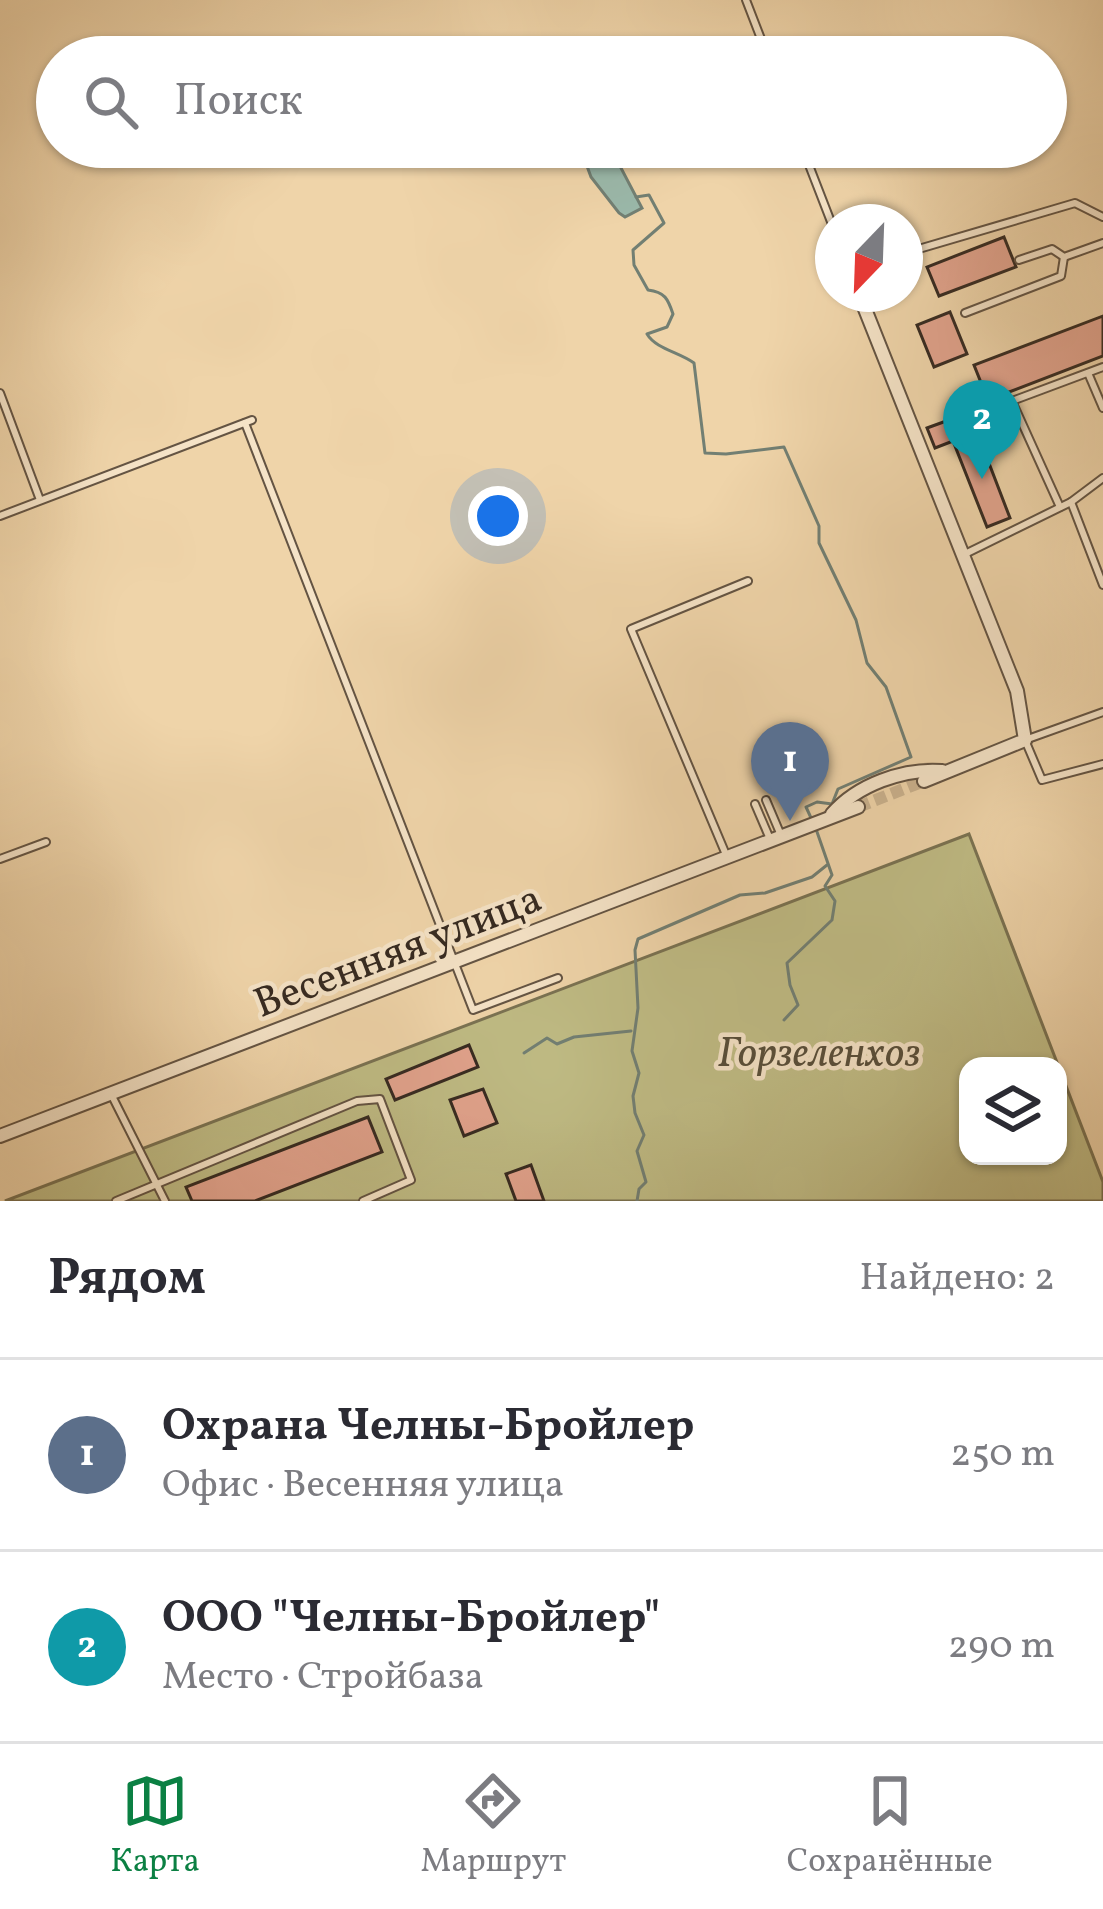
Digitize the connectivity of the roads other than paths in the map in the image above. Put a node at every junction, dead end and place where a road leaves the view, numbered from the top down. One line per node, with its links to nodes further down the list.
1 (746, 0): 2 (lane)
2 (760, 36)
3 (810, 168): 4 (lane)
4 (824, 204)
5 (1103, 217): 7 (lane)
6 (1103, 242): 8 (lane)
7 (923, 248)
8 (1064, 257): 9 (lane); 11 (lane)
9 (1019, 260)
10 (866, 312): 23 (street)
11 (965, 313)
12 (1103, 367): 13 (lane)
13 (1088, 372): 15 (lane); 17 (lane)
14 (0, 393): 19 (lane)
15 (1012, 401): 16 (lane); 21 (lane)
16 (996, 407)
17 (1103, 408)
18 (1103, 478): 20 (lane)
19 (40, 500): 22 (lane); 39 (lane)
20 (1071, 502): 21 (lane); 25 (lane)
21 (1060, 507): 23 (lane)
22 (0, 515)
23 (965, 554): 27 (street)
24 (748, 580): 37 (lane)
25 (1103, 585)
26 (1103, 712): 27 (lane)
27 (1025, 740): 28 (lane); 29 (street)
28 (1103, 764)
29 (949, 771): 30 (street); 34 (street)
30 (927, 780)
31 (766, 800): 35 (lane)
32 (755, 804): 35 (lane)
33 (858, 807): 34 (street)
34 (823, 821): 35 (street, Весенняя улица)
35 (776, 839): 37 (street, Весенняя улица)
36 (46, 842): 38 (lane)
37 (728, 857): 39 (street, Весенняя улица)
38 (0, 859)
39 (457, 962): 40 (lane); 41 (street, Весенняя улица)
40 (558, 978)
41 (111, 1094): 42 (street, Весенняя улица); 43 (lane)
42 (0, 1136)
43 (155, 1186): 44 (lane); 45 (lane); 46 (lane)
44 (116, 1201)
45 (165, 1201)
46 (362, 1201)

